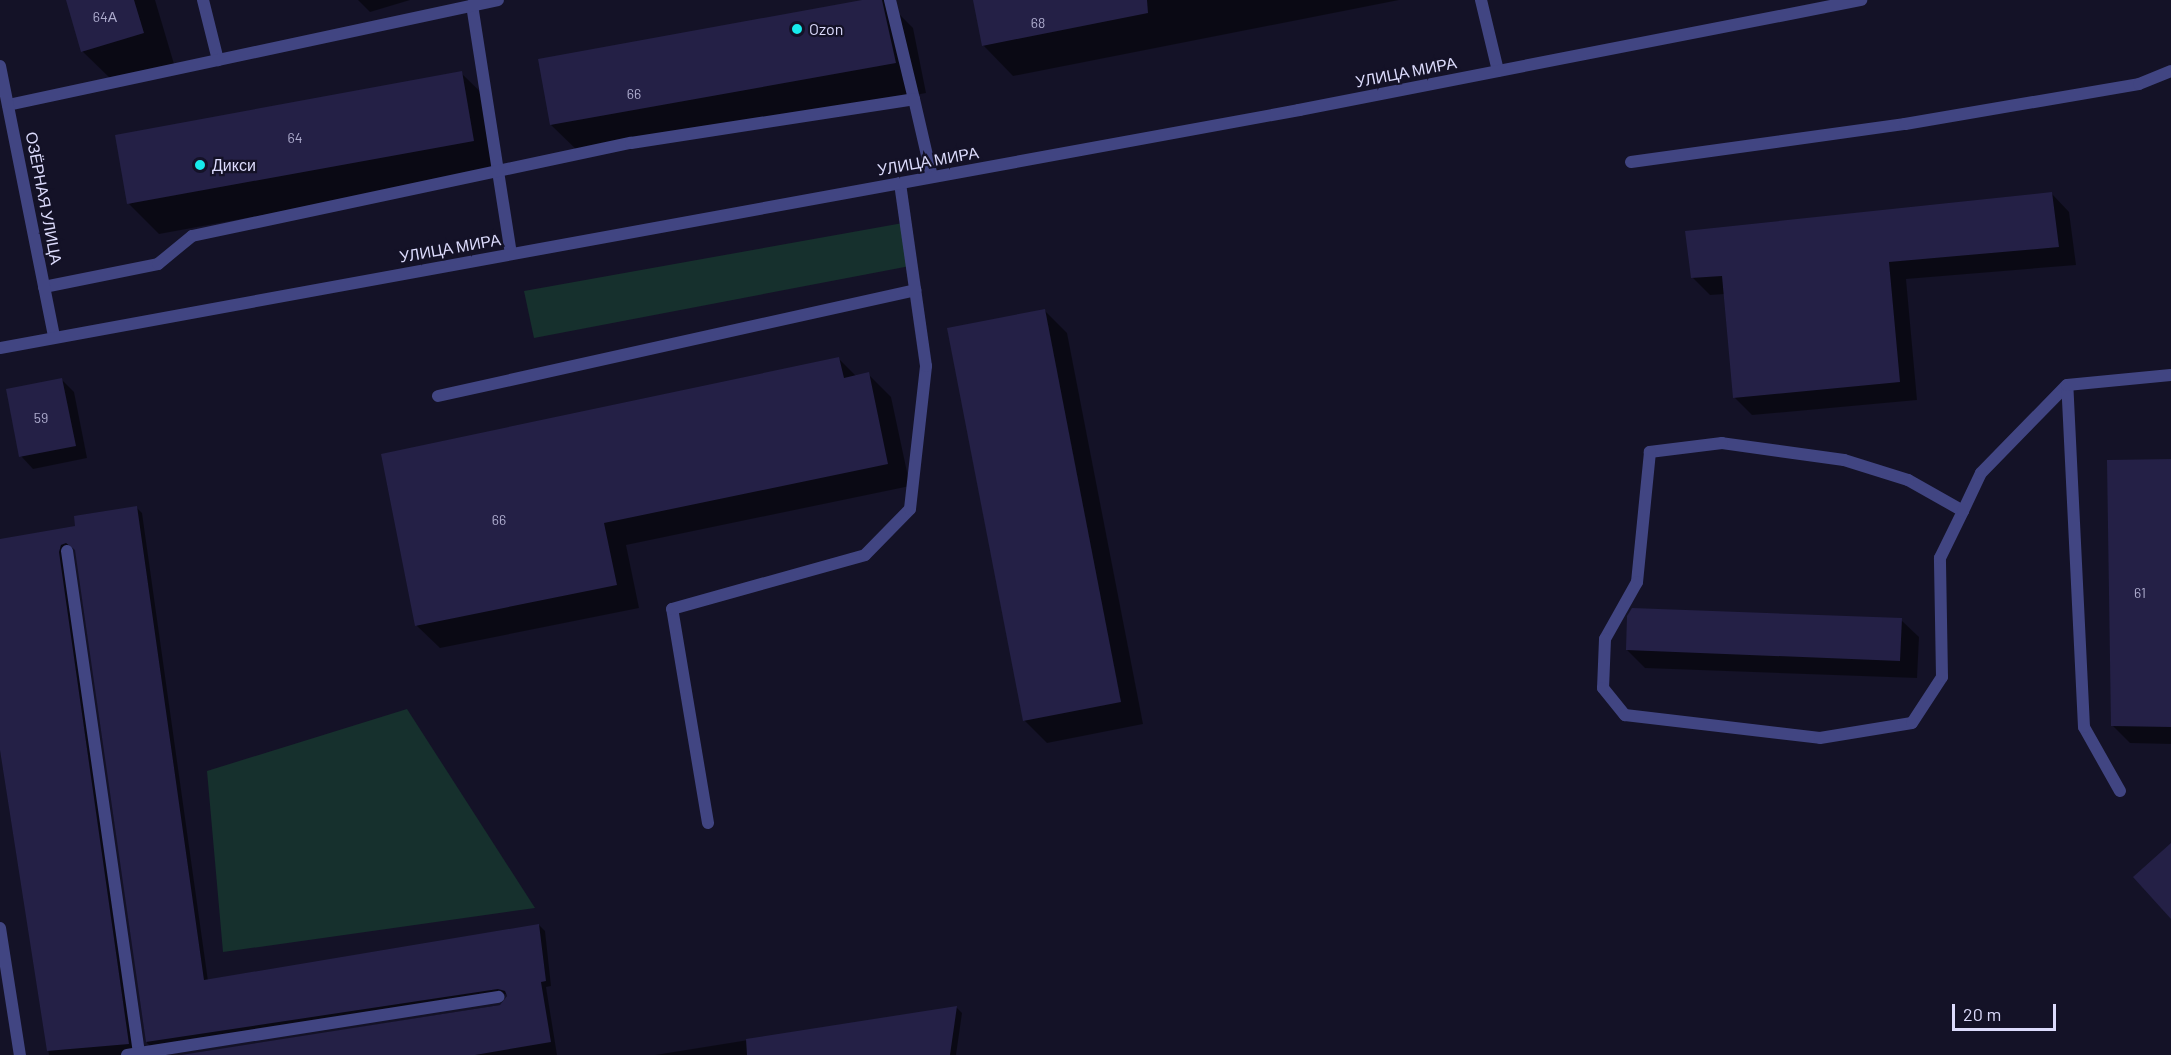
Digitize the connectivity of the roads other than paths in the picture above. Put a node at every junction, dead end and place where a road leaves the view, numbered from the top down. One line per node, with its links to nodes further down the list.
1 (203, 0): 7 (street)
2 (498, 0): 6 (street)
3 (890, 0): 11 (street)
4 (1481, 0): 10 (street)
5 (1861, 0): 10 (street, УЛИЦА МИРА)
6 (475, 3): 7 (street); 14 (street)
7 (218, 60): 12 (street)
8 (0, 66): 12 (street, ОЗЁРНАЯ УЛИЦА)
9 (2171, 70): 13 (street)
10 (1498, 71): 15 (street, УЛИЦА МИРА)
11 (914, 99): 14 (street); 15 (street)
12 (9, 105): 18 (street, ОЗЁРНАЯ УЛИЦА)
13 (1630, 162)
14 (499, 171): 17 (street); 18 (street)
15 (932, 177): 16 (street, УЛИЦА МИРА)
16 (900, 183): 17 (street, УЛИЦА МИРА); 19 (street)
17 (511, 254): 20 (street, УЛИЦА МИРА)
18 (44, 288): 20 (street, ОЗЁРНАЯ УЛИЦА)
19 (915, 290): 24 (street); 28 (street)
20 (54, 337): 21 (street, УЛИЦА МИРА)
21 (0, 348)
22 (2171, 375): 23 (street)
23 (2067, 385): 25 (street); 27 (street)
24 (438, 396)
25 (1963, 511): 25 (street)
26 (67, 551): 31 (street)
27 (2120, 791)
28 (708, 823)
29 (0, 928): 32 (street)
30 (499, 997): 31 (street)
31 (133, 1054)
32 (21, 1055)

